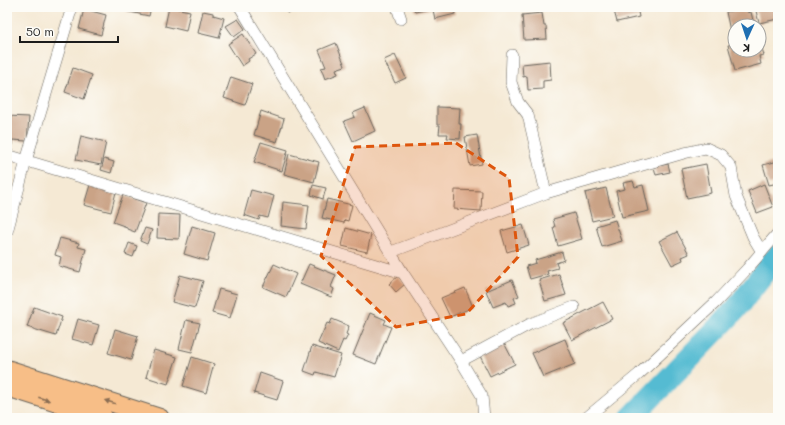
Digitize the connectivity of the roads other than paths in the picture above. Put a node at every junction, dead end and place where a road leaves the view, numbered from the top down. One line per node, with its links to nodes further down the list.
1 (72, 7): 7 (street)
2 (240, 7): 11 (street)
3 (397, 7): 4 (street)
4 (401, 19)
5 (512, 55): 8 (street)
6 (7, 155): 7 (street)
7 (26, 161): 9 (street); 13 (street)
8 (546, 193): 11 (street); 12 (street)
9 (7, 232)
10 (778, 233): 12 (street)
11 (391, 252): 13 (street)
12 (762, 252): 21 (street)
13 (403, 273): 15 (street)
14 (574, 307): 15 (street)
15 (461, 361): 20 (street)
16 (7, 369): 19 (main road, one-way to 16)
17 (7, 387): 18 (main road, one-way to 18)
18 (104, 418)
19 (160, 418)
20 (484, 418)
21 (586, 418)

